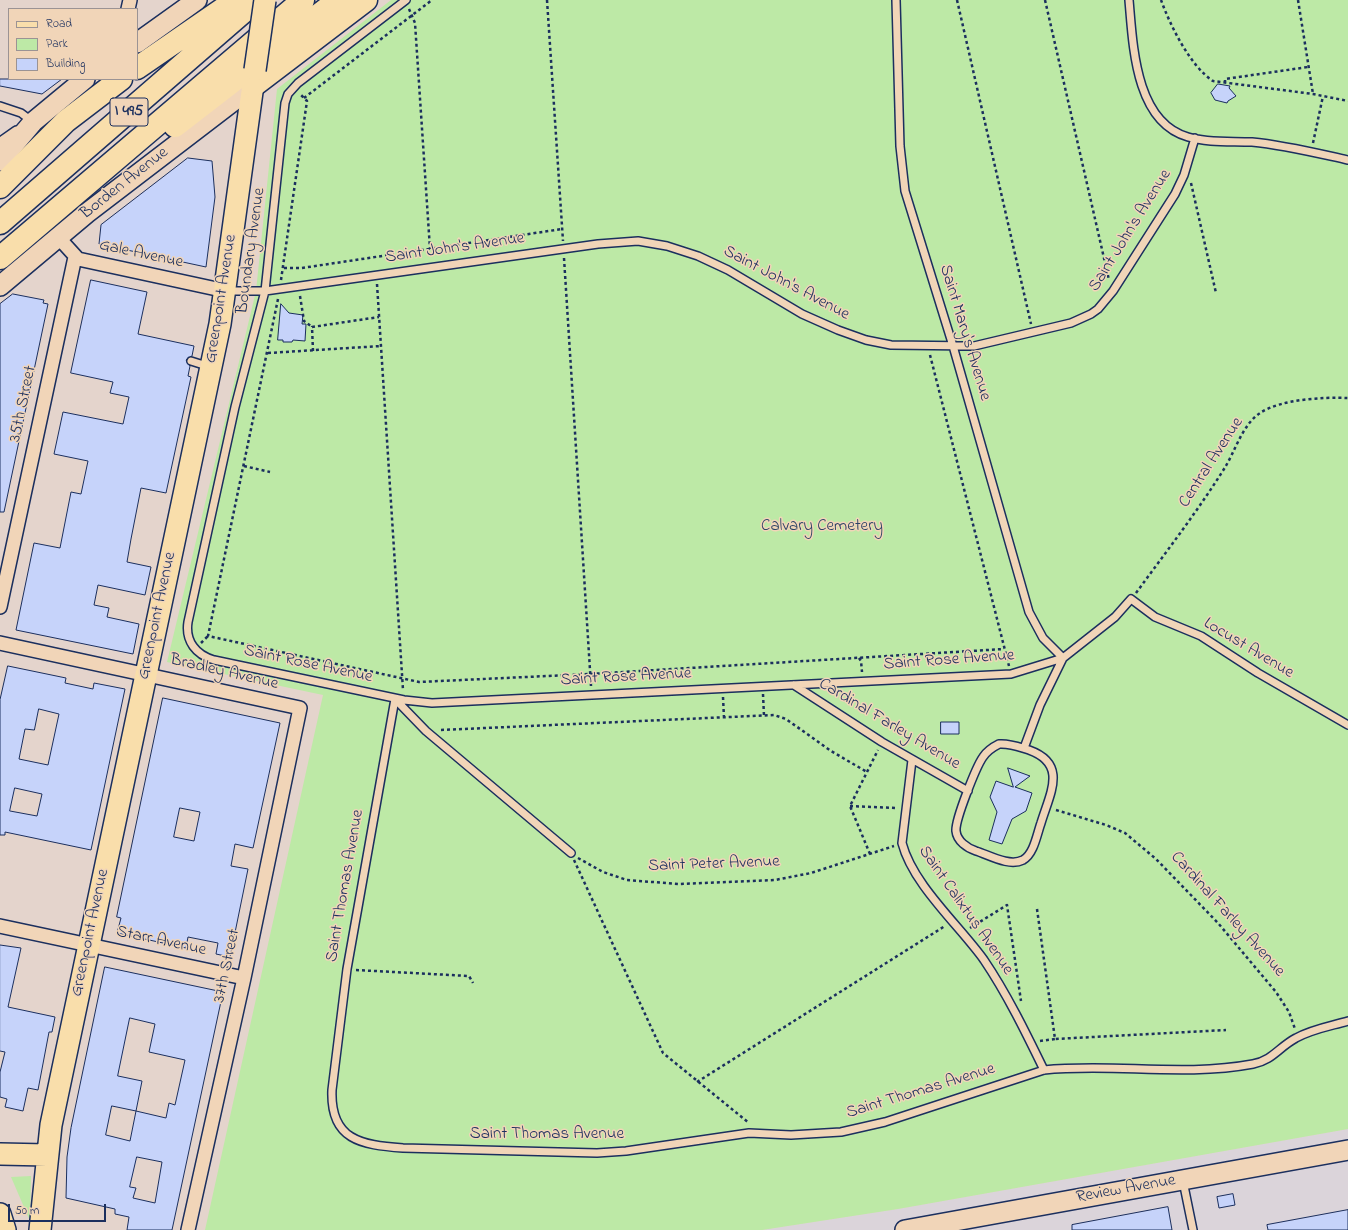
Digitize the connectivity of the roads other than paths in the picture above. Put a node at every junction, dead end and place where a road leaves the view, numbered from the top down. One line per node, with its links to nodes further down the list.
1 (197, 0): 11 (main road)
2 (236, 0): 12 (highway)
3 (257, 0): 23 (highway, I 495)
4 (265, 0): 13 (main road, Greenpoint Avenue, bridge)
5 (303, 0): 21 (highway, I 495)
6 (338, 0): 21 (highway)
7 (366, 0): 13 (highway)
8 (896, 0): 30 (lane, Saint Mary's Avenue)
9 (1129, 0): 18 (lane)
10 (405, 1): 29 (lane, Boundary Avenue)
11 (138, 41)
12 (138, 67)
13 (254, 78): 24 (main road, Borden Avenue); 28 (main road, Greenpoint Avenue)
14 (85, 80): 17 (main road)
15 (120, 80): 22 (highway)
16 (0, 106): 17 (lane)
17 (33, 122): 19 (main road)
18 (1195, 138): 20 (lane); 30 (lane, Saint John's Avenue)
19 (1, 155)
20 (1348, 160)
21 (92, 180): 26 (highway, I 495)
22 (0, 187)
23 (0, 223)
24 (58, 237): 25 (street, Gale Avenue); 27 (main road, Borden Avenue)
25 (75, 257): 28 (street, Gale Avenue); 33 (street, 35th Street)
26 (0, 258)
27 (0, 286)
28 (226, 290): 29 (lane, Saint John's Avenue); 32 (main road, Greenpoint Avenue)
29 (265, 291): 30 (lane, Saint John's Avenue); 35 (lane, Boundary Avenue)
30 (953, 346): 36 (lane, Saint Mary's Avenue)
31 (191, 361): 32 (lane)
32 (211, 367): 37 (main road, Greenpoint Avenue)
33 (0, 606)
34 (0, 643): 37 (street, Bradley Avenue)
35 (196, 650): 39 (lane, Saint Rose Avenue)
36 (1063, 658): 38 (lane, Saint Rose Avenue); 41 (lane, Locust Avenue); 42 (lane)
37 (146, 673): 40 (street, Bradley Avenue); 47 (main road, Greenpoint Avenue)
38 (794, 685): 39 (lane, Saint Rose Avenue); 43 (lane, Cardinal Farley Avenue)
39 (395, 699): 45 (lane); 50 (lane, Saint Thomas Avenue)
40 (300, 708): 48 (street, 37th Street)
41 (1348, 725)
42 (1024, 748): 44 (lane, Cardinal Farley Avenue); 44 (lane, Cardinal Farley Avenue)
43 (912, 760): 44 (lane, Cardinal Farley Avenue); 50 (lane, Saint Calixtus Avenue)
44 (968, 791)
45 (571, 853)
46 (0, 926): 47 (street, Starr Avenue)
47 (88, 945): 48 (street, Starr Avenue); 53 (main road, Greenpoint Avenue)
48 (244, 978): 59 (street, 37th Street)
49 (1348, 1021): 50 (lane, Saint Thomas Avenue)
50 (1044, 1070)
51 (1348, 1150): 54 (main road, Review Avenue)
52 (0, 1154): 53 (main road)
53 (47, 1155): 58 (main road, Greenpoint Avenue)
54 (1183, 1180): 56 (main road, Review Avenue); 61 (lane)
55 (0, 1214): 57 (main road)
56 (969, 1224): 60 (main road, Review Avenue)
57 (5, 1230)
58 (40, 1230)
59 (188, 1230)
60 (905, 1230)
61 (1192, 1230)

